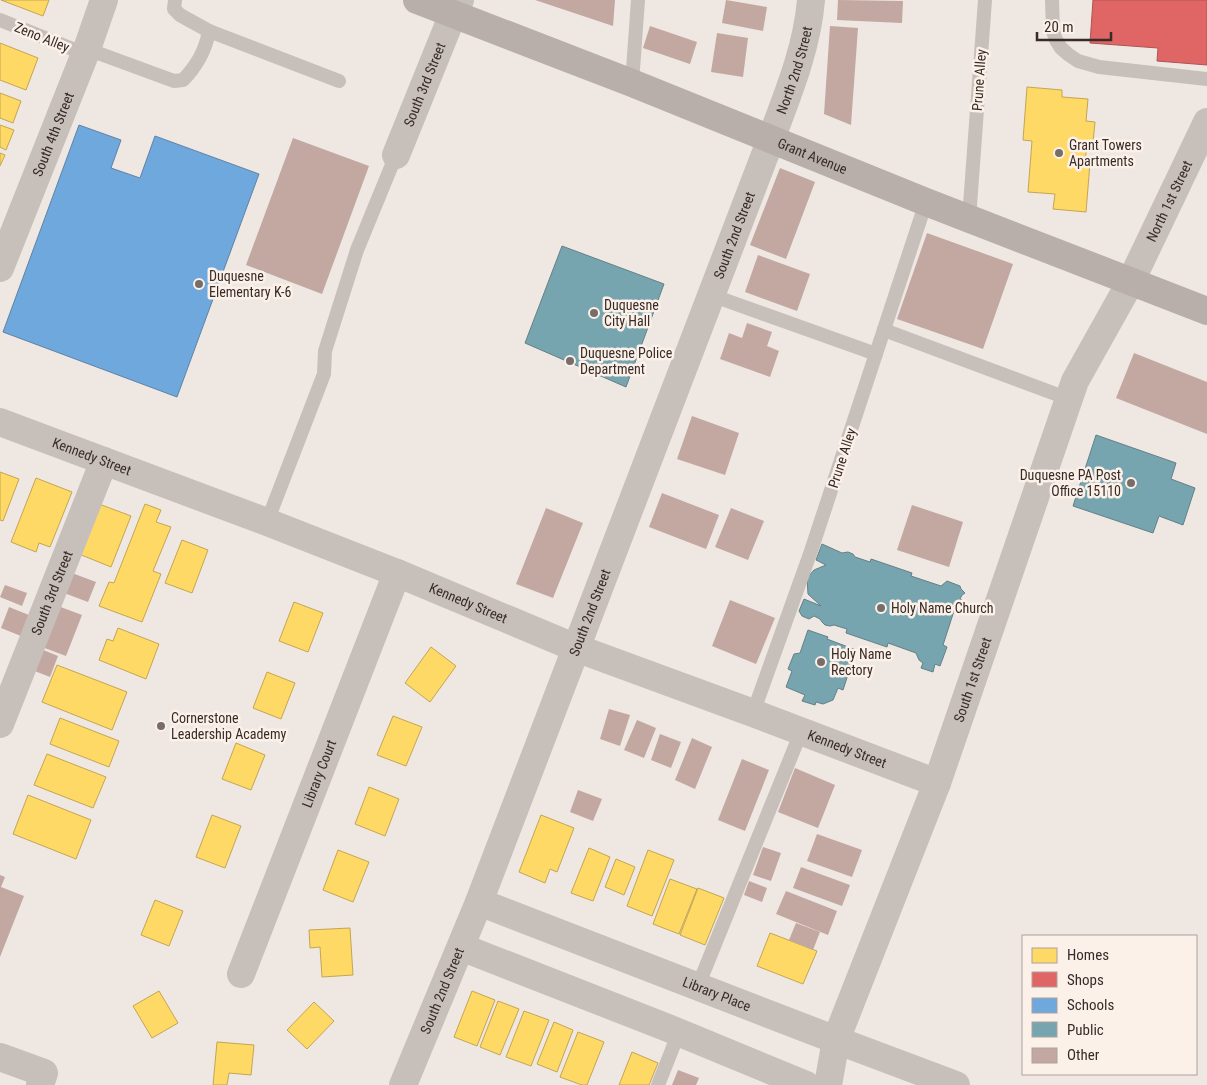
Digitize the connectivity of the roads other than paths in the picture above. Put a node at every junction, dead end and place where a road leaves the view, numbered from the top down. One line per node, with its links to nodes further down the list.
1 (104, 0): 11 (street, South 4th Street)
2 (175, 0): 10 (lane)
3 (417, 0): 8 (street, Grant Avenue)
4 (638, 0): 14 (lane)
5 (811, 0): 16 (street, North 2nd Street)
6 (985, 0): 19 (lane, Prune Alley)
7 (1052, 0): 12 (lane)
8 (457, 7): 14 (street, Grant Avenue); 17 (street, South 3rd Street)
9 (0, 20): 11 (lane, Zeno Alley)
10 (209, 31): 11 (lane, Zeno Alley); 13 (lane)
11 (86, 52): 20 (street, South 4th Street)
12 (1207, 80)
13 (339, 81)
14 (632, 83): 16 (street, Grant Avenue)
15 (1207, 122): 21 (street, North 1st Street)
16 (771, 139): 18 (street, Grant Avenue); 22 (street, South 2nd Street)
17 (396, 155): 29 (lane)
18 (926, 202): 19 (street, Grant Avenue); 24 (lane, Prune Alley)
19 (969, 219): 21 (street, Grant Avenue)
20 (0, 268)
21 (1131, 281): 23 (street, Grant Avenue); 26 (street, South 1st Street)
22 (711, 295): 25 (lane); 31 (street, South 2nd Street)
23 (1207, 311)
24 (884, 330): 25 (lane, Prune Alley); 26 (lane)
25 (876, 354): 32 (lane, Prune Alley)
26 (1068, 399): 35 (street, South 1st Street)
27 (0, 422): 28 (street, Kennedy Street)
28 (104, 461): 29 (street, Kennedy Street); 33 (street, South 3rd Street)
29 (268, 522): 30 (street, Kennedy Street)
30 (397, 573): 31 (street, Kennedy Street); 38 (street, Library Court)
31 (576, 648): 32 (street, Kennedy Street); 36 (street, South 2nd Street)
32 (753, 713): 34 (street, Kennedy Street)
33 (0, 724)
34 (801, 732): 35 (street, Kennedy Street); 39 (lane)
35 (937, 784): 41 (street, South 1st Street)
36 (479, 902): 37 (street, South 2nd Street); 39 (street, Library Place)
37 (460, 947): 40 (street); 44 (street, South 2nd Street)
38 (240, 974)
39 (698, 986): 41 (street, Library Place)
40 (679, 1032): 45 (lane); 46 (street)
41 (836, 1040): 47 (street, South 1st Street); 48 (street, Library Place)
42 (0, 1057): 43 (street)
43 (42, 1079)
44 (403, 1085)
45 (658, 1085)
46 (806, 1085)
47 (828, 1085)
48 (956, 1085)

